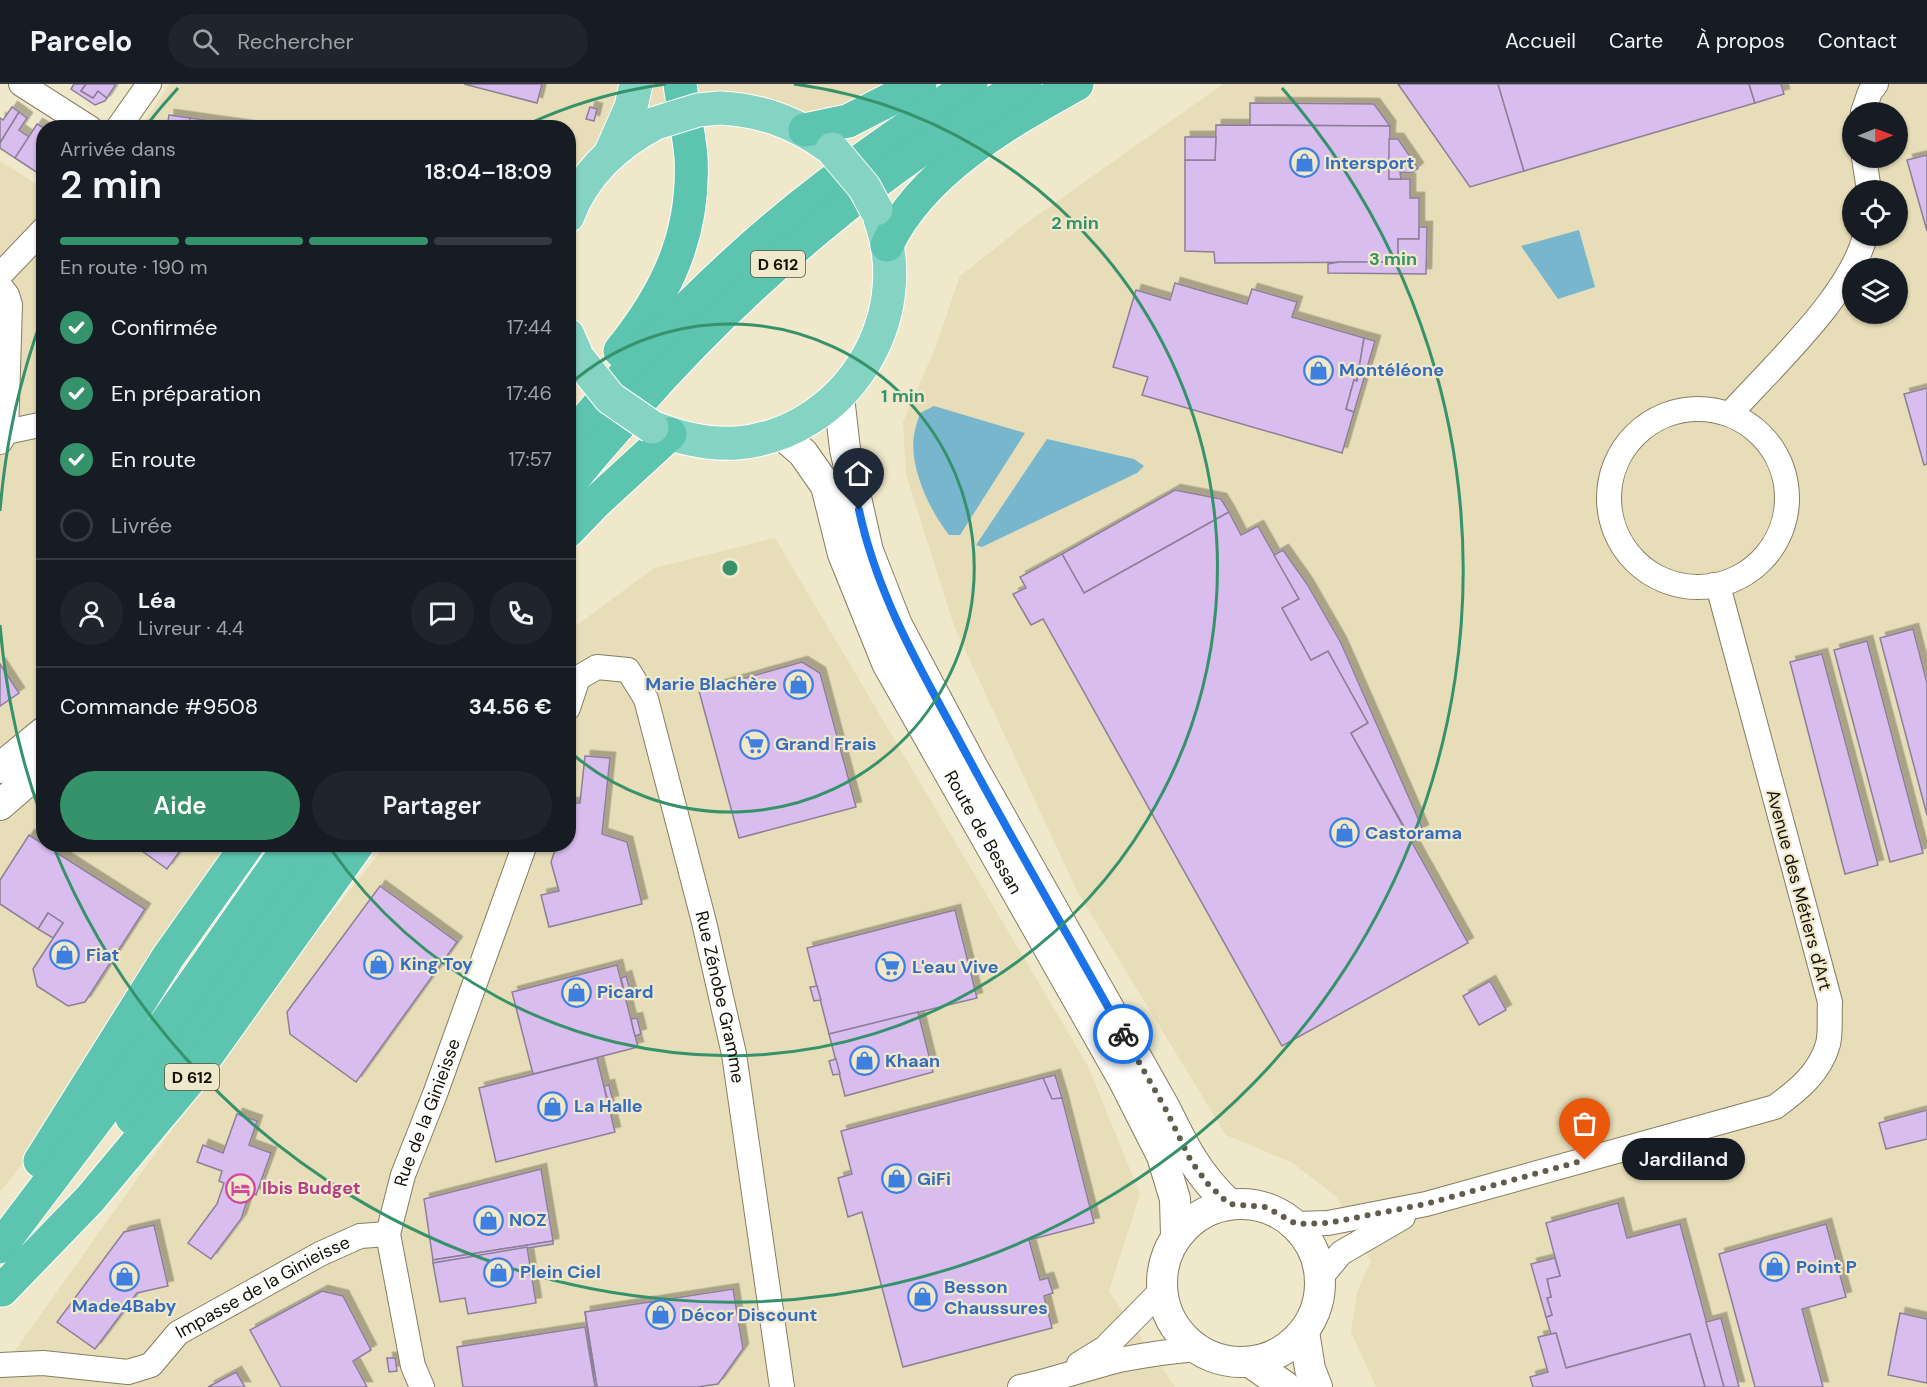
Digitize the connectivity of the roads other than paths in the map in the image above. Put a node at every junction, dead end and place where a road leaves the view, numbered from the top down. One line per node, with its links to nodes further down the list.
1 (21, 84): 12 (street)
2 (149, 84): 13 (street)
3 (636, 84): 15 (main road)
4 (680, 84): 24 (highway)
5 (920, 84): 14 (highway)
6 (971, 84): 28 (highway, D 612)
7 (1025, 84): 31 (highway, D 612)
8 (1077, 84): 18 (highway)
9 (1876, 84): 11 (street)
10 (727, 101): 14 (main road); 15 (main road, bridge)
11 (1866, 102)
12 (77, 120)
13 (124, 120)
14 (819, 139): 18 (main road, bridge)
15 (610, 153): 16 (main road)
16 (576, 198)
17 (36, 237): 20 (street)
18 (887, 246): 23 (main road)
19 (1861, 246): 25 (street)
20 (0, 275)
21 (0, 286): 30 (street)
22 (576, 351): 27 (main road, bridge)
23 (839, 397): 29 (main road); 44 (street, Route de Bessan)
24 (576, 405)
25 (1730, 414): 33 (street); 33 (street)
26 (36, 427): 30 (street)
27 (661, 431): 29 (main road); 32 (highway)
28 (576, 433)
29 (780, 433): 49 (street, Route de Bessan)
30 (3, 437)
31 (576, 475)
32 (576, 523)
33 (1714, 585): 45 (street, Avenue des Métiers d'Art)
34 (576, 684): 60 (street, Rue Zénobe Gramme)
35 (36, 739): 36 (street)
36 (0, 768)
37 (36, 774): 38 (street)
38 (0, 805)
39 (242, 852): 47 (highway)
40 (285, 852): 50 (highway, D 612)
41 (320, 852): 53 (highway, D 612)
42 (352, 852): 53 (highway, D 612)
43 (522, 852): 48 (street, Rue de la Ginieisse)
44 (1229, 1204): 46 (street); 49 (street)
45 (1426, 1204): 46 (street, Avenue des Métiers d'Art); 51 (street, Avenue des Métiers d'Art)
46 (1296, 1224): 51 (street)
47 (0, 1225)
48 (388, 1234): 57 (street, Impasse de la Ginieisse); 59 (street, Rue de la Ginieisse)
49 (1176, 1236): 52 (street)
50 (0, 1247)
51 (1321, 1277): 54 (street)
52 (1162, 1290): 55 (street); 58 (street)
53 (1, 1292)
54 (1304, 1332): 56 (street); 63 (street)
55 (1197, 1349): 56 (street); 58 (street)
56 (1250, 1362): 62 (street)
57 (0, 1365)
58 (1052, 1381): 61 (street)
59 (422, 1387)
60 (782, 1387)
61 (1020, 1387)
62 (1286, 1387)
63 (1317, 1387)

